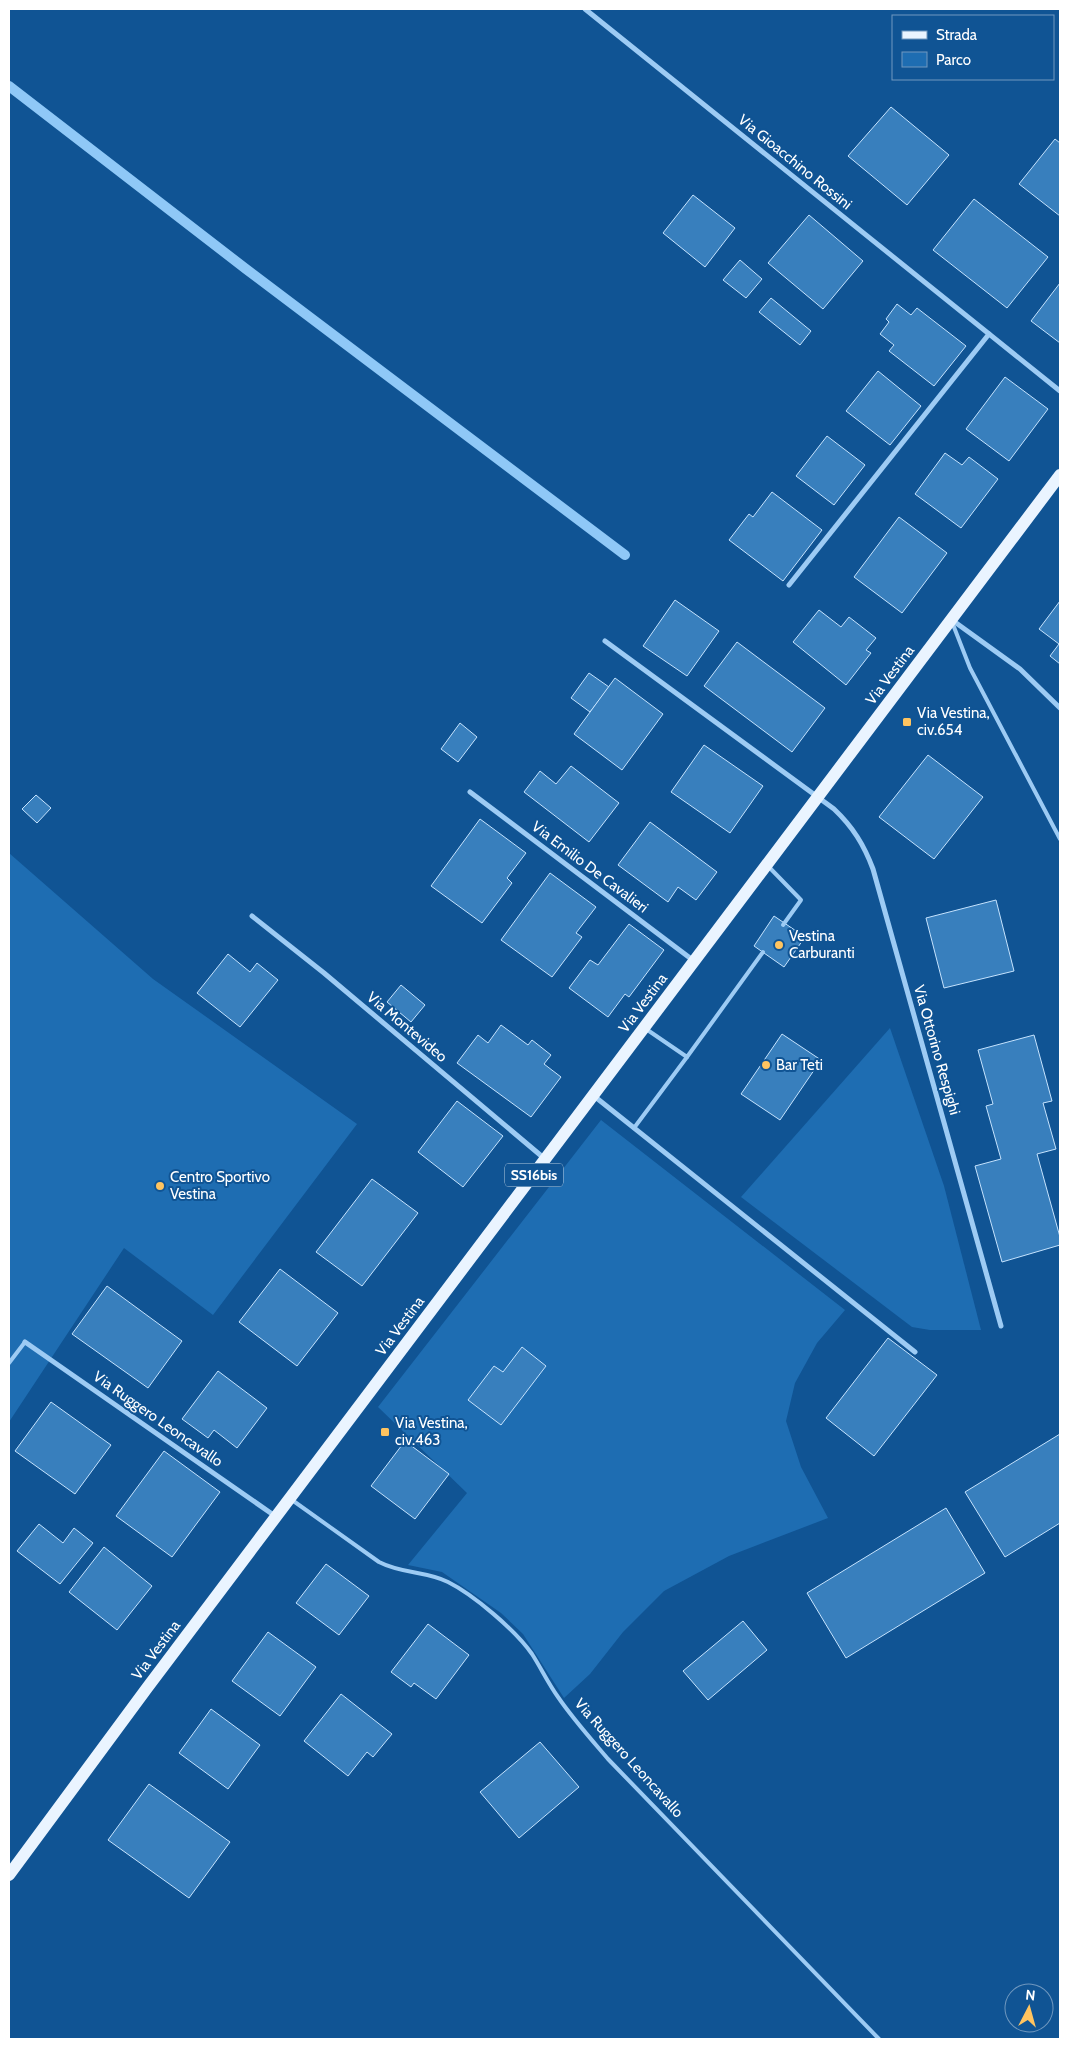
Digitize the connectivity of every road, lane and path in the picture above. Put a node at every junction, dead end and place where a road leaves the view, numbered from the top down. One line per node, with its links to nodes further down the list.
1 (585, 9): 2 (street, Via Gioacchino Rossini)
2 (990, 334): 3 (street, Via Gioacchino Rossini); 5 (street)
3 (1060, 391)
4 (1060, 475): 6 (main road, Via Vestina / SS16bis)
5 (789, 585)
6 (951, 620): 8 (street); 10 (main road, Via Vestina / SS16bis); 11 (lane)
7 (605, 641): 10 (street)
8 (1060, 708)
9 (470, 792): 16 (street, Via Emilio De Cavalieri)
10 (818, 798): 12 (main road, Via Vestina / SS16bis); 22 (street, Via Ottorino Respighi)
11 (1060, 839)
12 (768, 865): 14 (lane); 16 (main road, Via Vestina / SS16bis)
13 (252, 916): 21 (street, Via Montevideo)
14 (783, 925)
15 (763, 952): 18 (lane)
16 (695, 962): 17 (main road, Via Vestina / SS16bis)
17 (644, 1028): 18 (lane); 19 (main road, Via Vestina / SS16bis)
18 (687, 1057): 20 (lane)
19 (593, 1096): 20 (street); 21 (main road, Via Vestina / SS16bis)
20 (634, 1128): 24 (street)
21 (545, 1159): 26 (main road, Via Vestina / SS16bis)
22 (1001, 1326)
23 (25, 1342): 25 (lane); 27 (street, Via Ruggero Leoncavallo)
24 (915, 1352)
25 (9, 1363)
26 (290, 1498): 27 (main road, Via Vestina / SS16bis); 29 (lane, Via Ruggero Leoncavallo)
27 (276, 1516): 28 (main road, Via Vestina / SS16bis)
28 (9, 1876)
29 (878, 2039)

